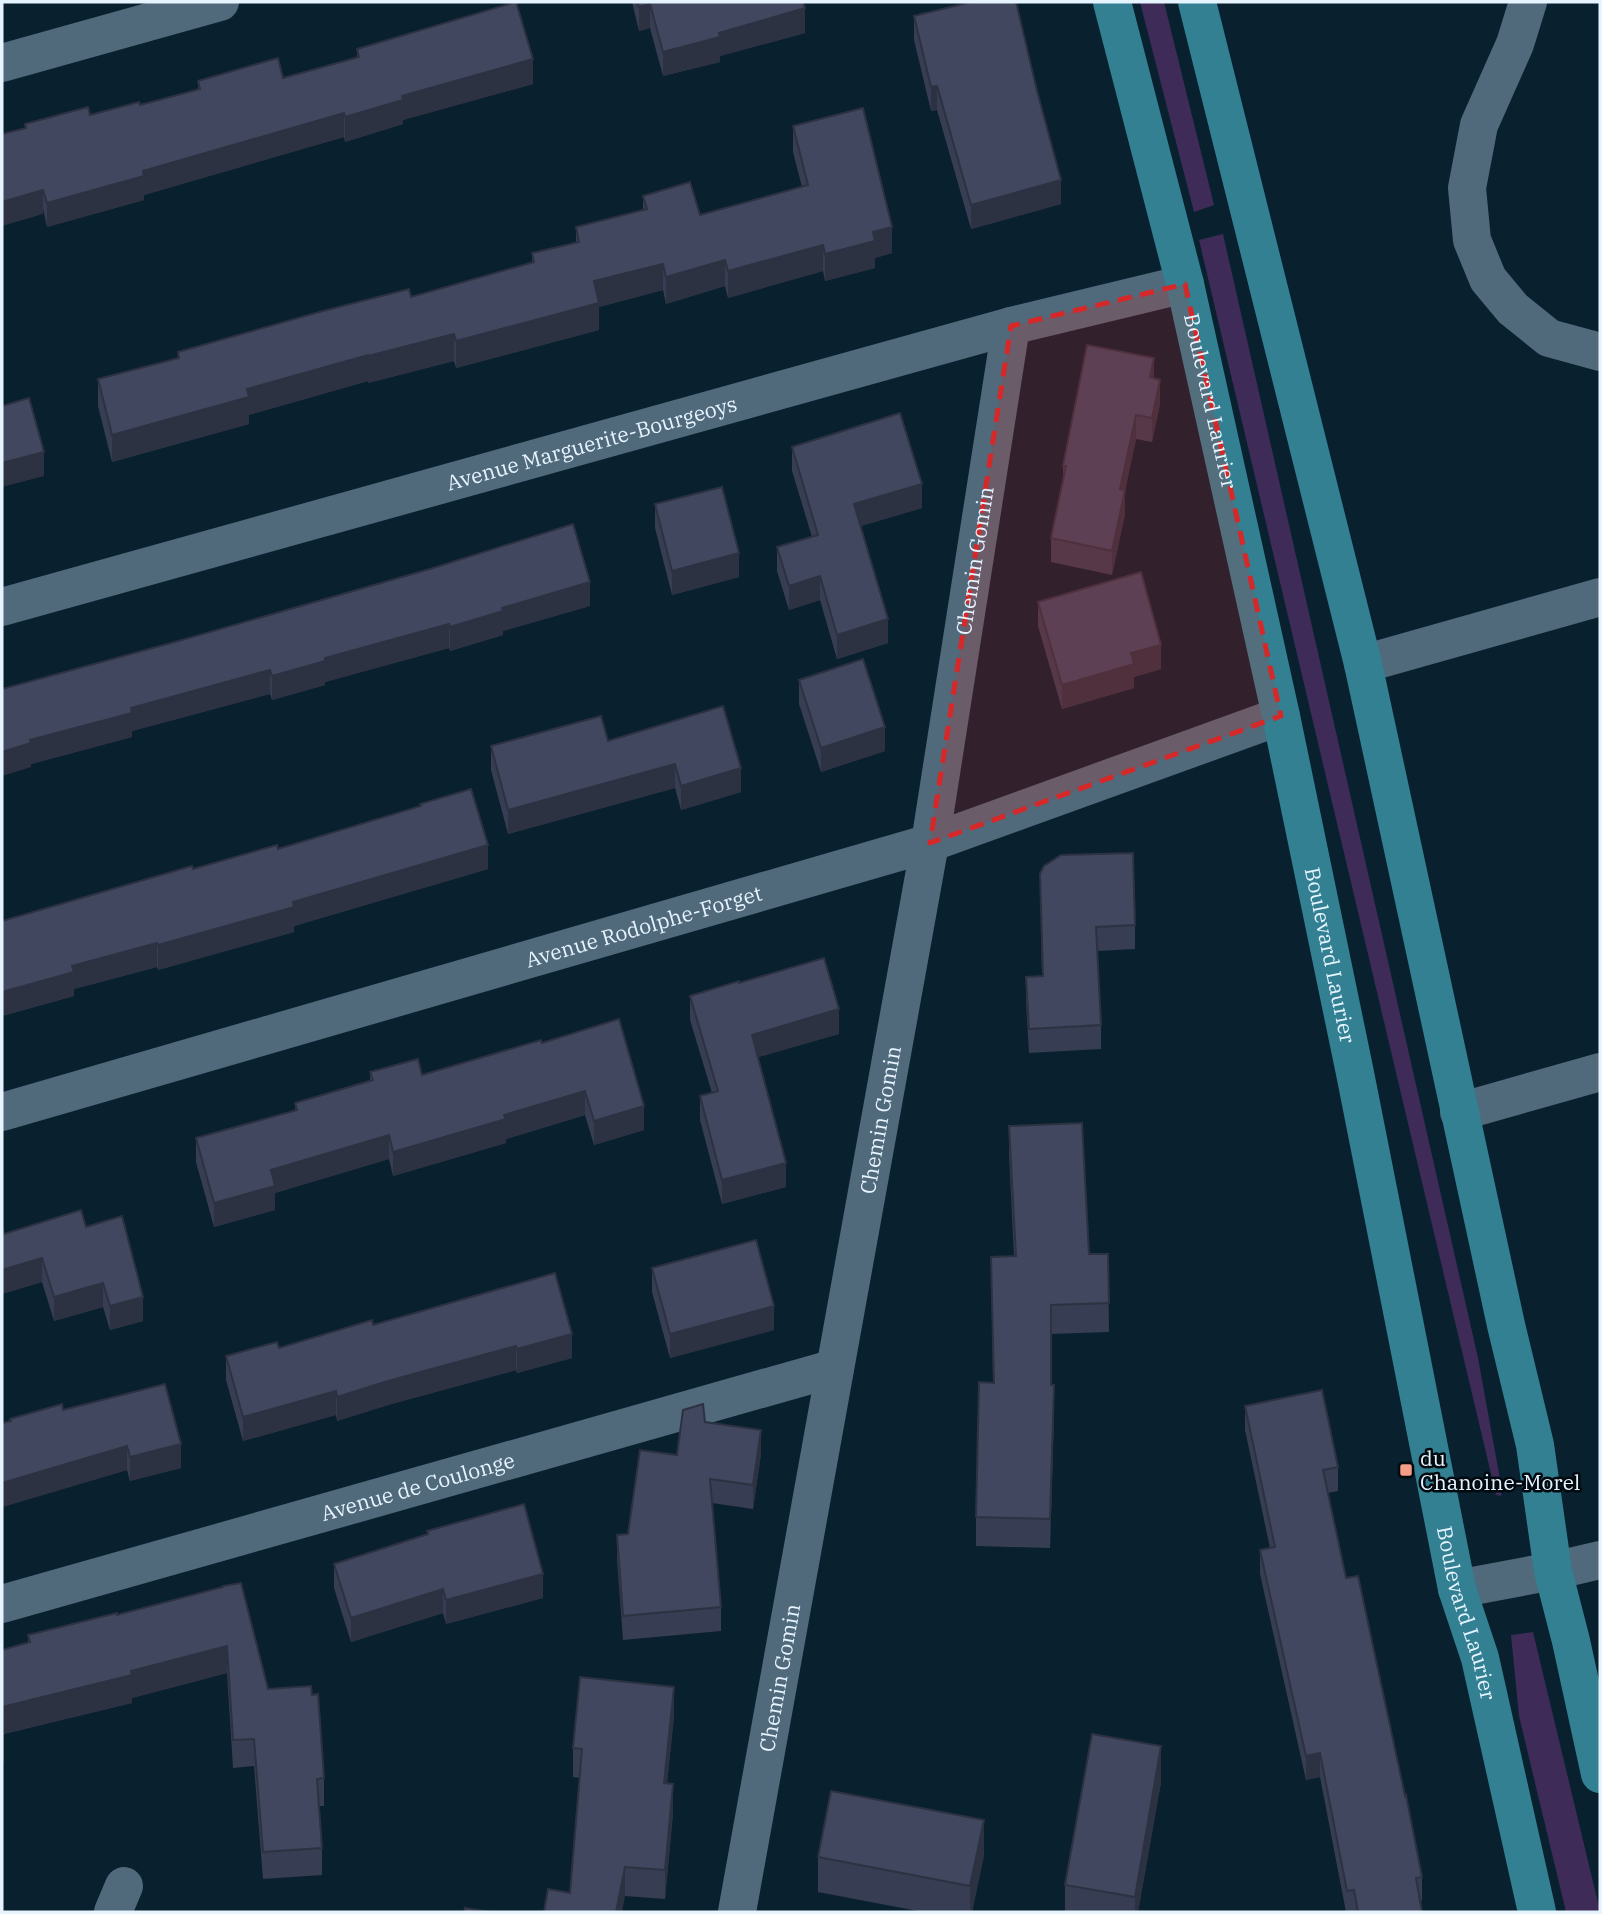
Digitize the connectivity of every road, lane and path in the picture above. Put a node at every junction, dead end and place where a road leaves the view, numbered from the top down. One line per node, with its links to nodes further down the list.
1 (220, 2): 5 (street)
2 (1112, 2): 6 (main road, Boulevard Laurier)
3 (1197, 2): 11 (main road)
4 (1528, 2): 8 (street)
5 (2, 63)
6 (1185, 284): 7 (street, Avenue Marguerite-Bourgeoys); 12 (main road, Boulevard Laurier)
7 (1011, 326): 10 (street, Avenue Marguerite-Bourgeoys); 13 (street, Chemin Gomin)
8 (1600, 352)
9 (1600, 597): 11 (street)
10 (2, 607)
11 (1363, 664): 16 (main road)
12 (1281, 716): 13 (street, Avenue Rodolphe-Forget); 20 (main road, Boulevard Laurier)
13 (930, 844): 15 (street, Avenue Rodolphe-Forget); 17 (street, Chemin Gomin)
14 (1600, 1072): 16 (street)
15 (2, 1112)
16 (1459, 1112): 19 (main road)
17 (835, 1368): 21 (street, Avenue de Coulonge); 23 (street, Chemin Gomin)
18 (1600, 1560): 19 (street)
19 (1553, 1571): 20 (street); 22 (main road)
20 (1457, 1589): 24 (main road, Boulevard Laurier)
21 (2, 1604)
22 (1600, 1774)
23 (737, 1912)
24 (1537, 1912)

